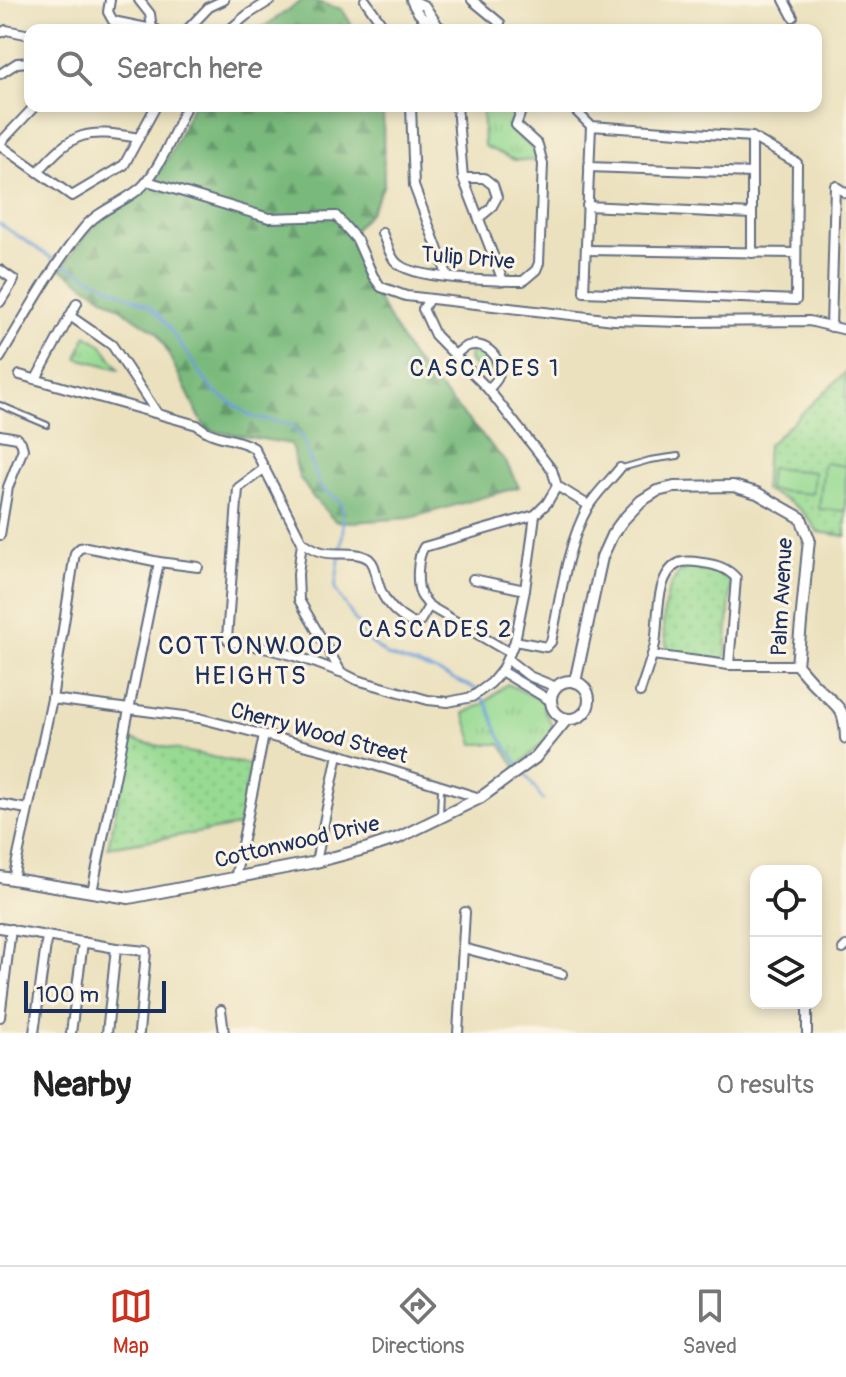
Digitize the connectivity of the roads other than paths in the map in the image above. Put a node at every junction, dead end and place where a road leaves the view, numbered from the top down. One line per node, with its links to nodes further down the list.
1 (110, 0): 11 (street)
2 (139, 0): 12 (street)
3 (224, 0): 9 (street)
4 (271, 0): 14 (street)
5 (365, 0): 15 (street)
6 (411, 0): 16 (street)
7 (472, 0): 17 (street)
8 (784, 0): 10 (street)
9 (206, 4): 13 (street)
10 (793, 17)
11 (128, 24)
12 (153, 24)
13 (191, 24)
14 (236, 24)
15 (382, 24)
16 (433, 24)
17 (499, 24)
18 (0, 33): 19 (street)
19 (24, 34)
20 (24, 62): 21 (street)
21 (0, 74)
22 (29, 112): 32 (street)
23 (153, 112): 31 (street)
24 (183, 112): 37 (street)
25 (411, 112): 47 (street)
26 (458, 112): 36 (street)
27 (521, 112): 48 (street, Tulip Drive)
28 (577, 112): 29 (street)
29 (591, 126): 30 (street); 33 (street)
30 (752, 137): 35 (street); 45 (street)
31 (139, 138): 34 (street); 34 (street)
32 (0, 144): 34 (street)
33 (589, 167): 35 (street); 39 (street)
34 (38, 172)
35 (752, 173): 40 (street)
36 (463, 178): 41 (street); 41 (street)
37 (147, 181): 49 (street); 56 (street)
38 (846, 193): 53 (street)
39 (587, 206): 40 (street); 43 (street)
40 (752, 214): 44 (street)
41 (479, 218): 48 (street)
42 (382, 233): 47 (street, Tulip Drive)
43 (586, 250): 44 (street); 45 (street)
44 (752, 253): 45 (street)
45 (796, 253)
46 (0, 270): 50 (street)
47 (448, 277): 48 (street, Tulip Drive)
48 (503, 281)
49 (429, 299): 53 (street); 55 (street)
50 (0, 302)
51 (77, 303): 52 (street)
52 (70, 316): 58 (street); 61 (street)
53 (831, 327): 54 (street)
54 (846, 330)
55 (455, 355): 59 (street); 59 (street)
56 (0, 358)
57 (20, 375): 58 (street)
58 (36, 379): 61 (street)
59 (488, 389): 67 (street)
60 (0, 405): 62 (lane)
61 (158, 414): 65 (street)
62 (47, 425)
63 (0, 435): 70 (street)
64 (678, 456): 66 (lane)
65 (265, 468): 71 (street); 83 (street)
66 (620, 468): 68 (street)
67 (557, 486): 68 (street); 69 (street)
68 (588, 505): 77 (street)
69 (535, 515): 75 (street); 76 (street)
70 (0, 535)
71 (302, 542): 76 (street); 83 (street)
72 (159, 562): 73 (street); 87 (street); 90 (street)
73 (198, 567)
74 (473, 579): 75 (street)
75 (525, 590): 77 (street)
76 (429, 606): 79 (street)
77 (515, 641): 79 (street)
78 (652, 655): 80 (street); 80 (street); 86 (street)
79 (508, 656): 82 (street); 85 (street)
80 (729, 665): 81 (street)
81 (797, 665): 84 (street, Palm Avenue); 89 (street, Palm Avenue)
82 (501, 671): 83 (street); 88 (street)
83 (341, 672)
84 (575, 682): 85 (street); 91 (street)
85 (556, 687): 88 (street)
86 (640, 692)
87 (52, 699): 90 (street, Cherry Wood Street); 98 (street)
88 (551, 701): 91 (street)
89 (842, 704): 93 (street, Palm Avenue)
90 (130, 709): 92 (street, Cherry Wood Street); 104 (street)
91 (566, 720): 96 (street, Cottonwood Drive)
92 (264, 735): 94 (street, Cherry Wood Street); 103 (street)
93 (846, 738)
94 (338, 754): 95 (street, Cherry Wood Street); 100 (street)
95 (441, 786): 96 (street, Cherry Wood Street); 99 (lane)
96 (480, 798): 99 (street, Cottonwood Drive)
97 (0, 804): 98 (street)
98 (27, 809): 102 (street)
99 (439, 817): 100 (street, Cottonwood Drive)
100 (316, 862): 103 (street, Cottonwood Drive)
101 (0, 877): 102 (street, Cottonwood Drive)
102 (13, 879): 104 (street, Cottonwood Drive)
103 (235, 879): 104 (street, Cottonwood Drive)
104 (92, 892)
105 (465, 912): 111 (street)
106 (0, 928): 107 (street)
107 (11, 929): 108 (street); 115 (street)
108 (47, 937): 109 (street); 116 (street)
109 (83, 942): 110 (street); 117 (street)
110 (116, 948): 118 (street); 119 (street)
111 (463, 948): 112 (street); 121 (street)
112 (562, 974)
113 (807, 1009): 122 (street)
114 (221, 1010): 120 (street)
115 (0, 1017)
116 (34, 1033)
117 (71, 1033)
118 (107, 1033)
119 (139, 1033)
120 (224, 1033)
121 (458, 1033)
122 (807, 1033)

